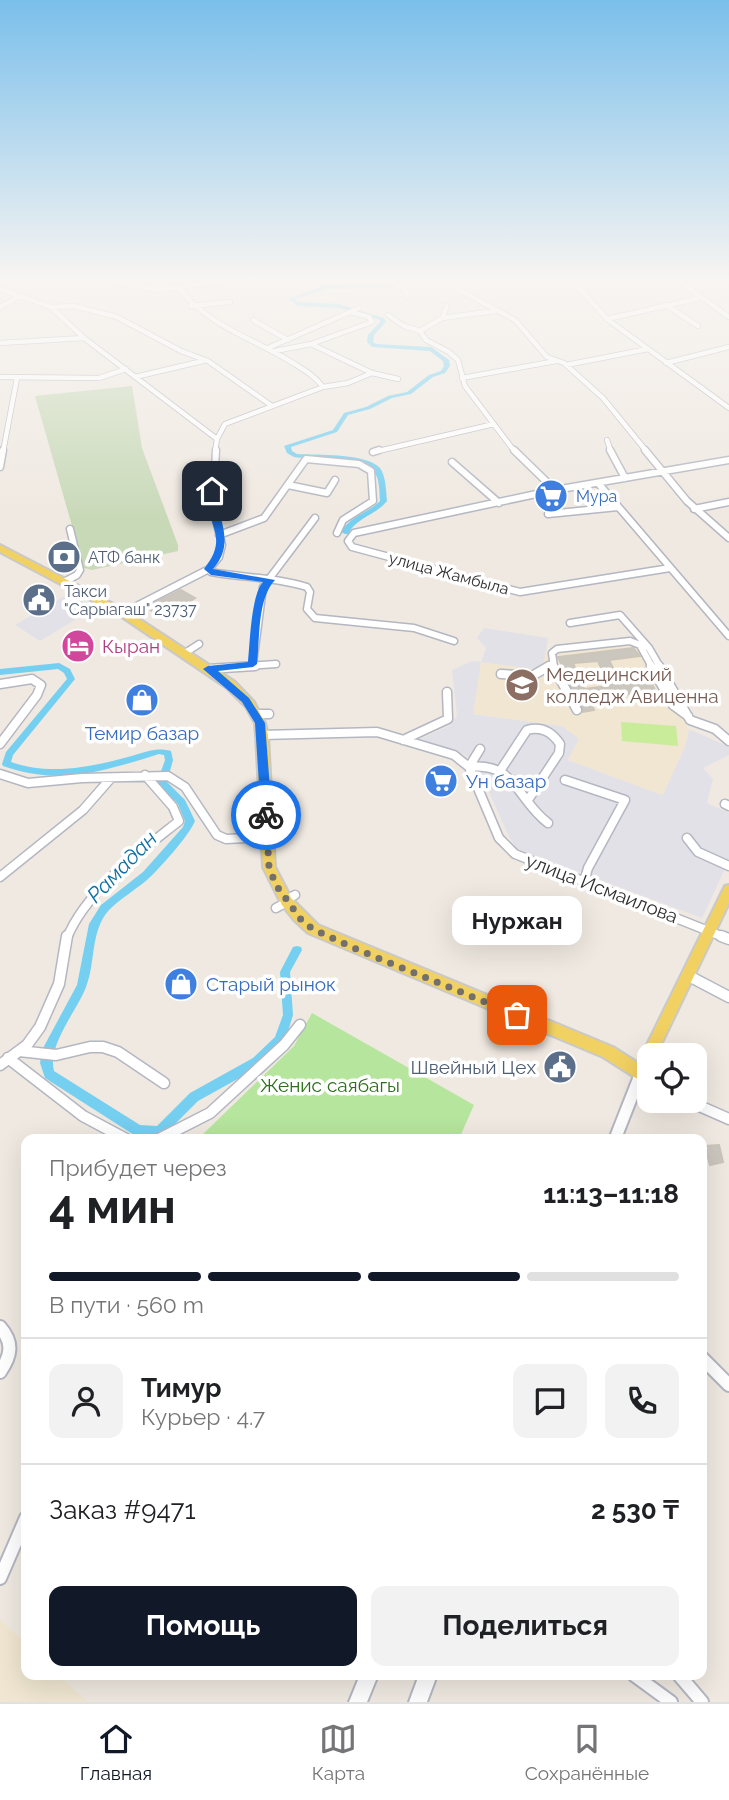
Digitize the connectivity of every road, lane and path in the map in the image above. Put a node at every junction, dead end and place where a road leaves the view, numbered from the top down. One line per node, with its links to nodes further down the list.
1 (112, 358): 14 (street)
2 (198, 358): 10 (street)
3 (286, 358): 21 (street)
4 (341, 358): 15 (street)
5 (456, 358): 19 (street)
6 (550, 358): 11 (street)
7 (600, 358): 13 (street)
8 (660, 358): 12 (street)
9 (684, 358): 12 (street)
10 (203, 361): 17 (street); 22 (street)
11 (556, 361): 13 (street); 19 (street)
12 (666, 363): 23 (street)
13 (566, 365): 33 (street)
14 (127, 369): 17 (street); 18 (street)
15 (372, 373): 20 (street); 21 (street)
16 (0, 377): 18 (street)
17 (135, 377): 25 (street)
18 (17, 378): 31 (street)
19 (462, 378): 24 (street)
20 (398, 379)
21 (323, 387): 22 (street)
22 (272, 406): 25 (street)
23 (729, 408)
24 (494, 424): 27 (street); 38 (street)
25 (217, 439): 47 (street)
26 (607, 440): 34 (street)
27 (373, 452)
28 (729, 460): 33 (street)
29 (329, 461): 32 (street); 37 (street); 46 (street)
30 (452, 462): 40 (street)
31 (0, 467)
32 (324, 472)
33 (663, 473): 34 (street); 42 (street)
34 (625, 478): 36 (street)
35 (335, 480): 37 (street)
36 (598, 484): 38 (street); 41 (street)
37 (288, 485): 47 (street)
38 (555, 490): 40 (street)
39 (729, 502): 42 (street)
40 (499, 503): 50 (street, улица Жамбыла)
41 (618, 507): 43 (street); 50 (street)
42 (694, 509): 48 (street)
43 (548, 514)
44 (315, 518): 52 (street)
45 (70, 529): 53 (street)
46 (337, 533)
47 (219, 535): 51 (street)
48 (728, 536)
49 (2, 553): 53 (main road)
50 (670, 568): 56 (street)
51 (209, 569): 52 (street); 54 (street)
52 (270, 580): 57 (street); 60 (street)
53 (64, 582): 54 (main road)
54 (123, 612): 59 (main road)
55 (570, 623): 70 (street)
56 (729, 636)
57 (454, 641)
58 (199, 644): 59 (street)
59 (185, 653): 63 (main road)
60 (253, 664): 61 (street); 63 (street)
61 (276, 664)
62 (552, 664): 64 (street); 67 (street); 70 (street)
63 (208, 669): 68 (main road)
64 (501, 674)
65 (0, 684): 74 (street)
66 (447, 692): 72 (street)
67 (576, 710)
68 (256, 714): 69 (street); 71 (main road)
69 (269, 714)
70 (688, 716): 73 (street)
71 (262, 735): 72 (street); 85 (main road)
72 (403, 740): 76 (street)
73 (729, 741)
74 (0, 744)
75 (480, 749): 76 (street)
76 (471, 771): 77 (street); 80 (street); 89 (street, улица Исмаилова)
77 (500, 771): 83 (street); 83 (street)
78 (0, 774): 81 (street)
79 (145, 775): 81 (street); 85 (street); 97 (street)
80 (463, 777)
81 (111, 778): 88 (street)
82 (565, 779): 89 (street)
83 (527, 800): 84 (street)
84 (548, 822)
85 (267, 837): 99 (main road)
86 (687, 838): 87 (street)
87 (729, 866)
88 (0, 877)
89 (584, 882): 91 (street, улица Исмаилова)
90 (729, 890): 91 (main road)
91 (708, 929): 92 (street, улица Исмаилова); 93 (main road)
92 (729, 939)
93 (687, 975): 94 (street); 96 (main road)
94 (729, 997)
95 (300, 1026): 105 (street)
96 (655, 1043)
97 (19, 1051): 98 (street); 100 (street)
98 (4, 1062): 104 (street)
99 (637, 1071)
100 (164, 1083)
101 (637, 1093): 106 (street)
102 (707, 1109): 103 (street)
103 (729, 1119)
104 (117, 1134)
105 (169, 1134)
106 (617, 1134)
107 (0, 1326): 109 (street)
108 (707, 1363): 110 (street)
109 (0, 1372)
110 (729, 1385)
111 (21, 1530): 112 (street)
112 (0, 1578)
113 (367, 1680): 117 (street)
114 (426, 1680): 118 (street)
115 (641, 1680): 119 (street)
116 (683, 1680): 120 (street)
117 (358, 1702)
118 (418, 1702)
119 (671, 1702)
120 (702, 1702)

